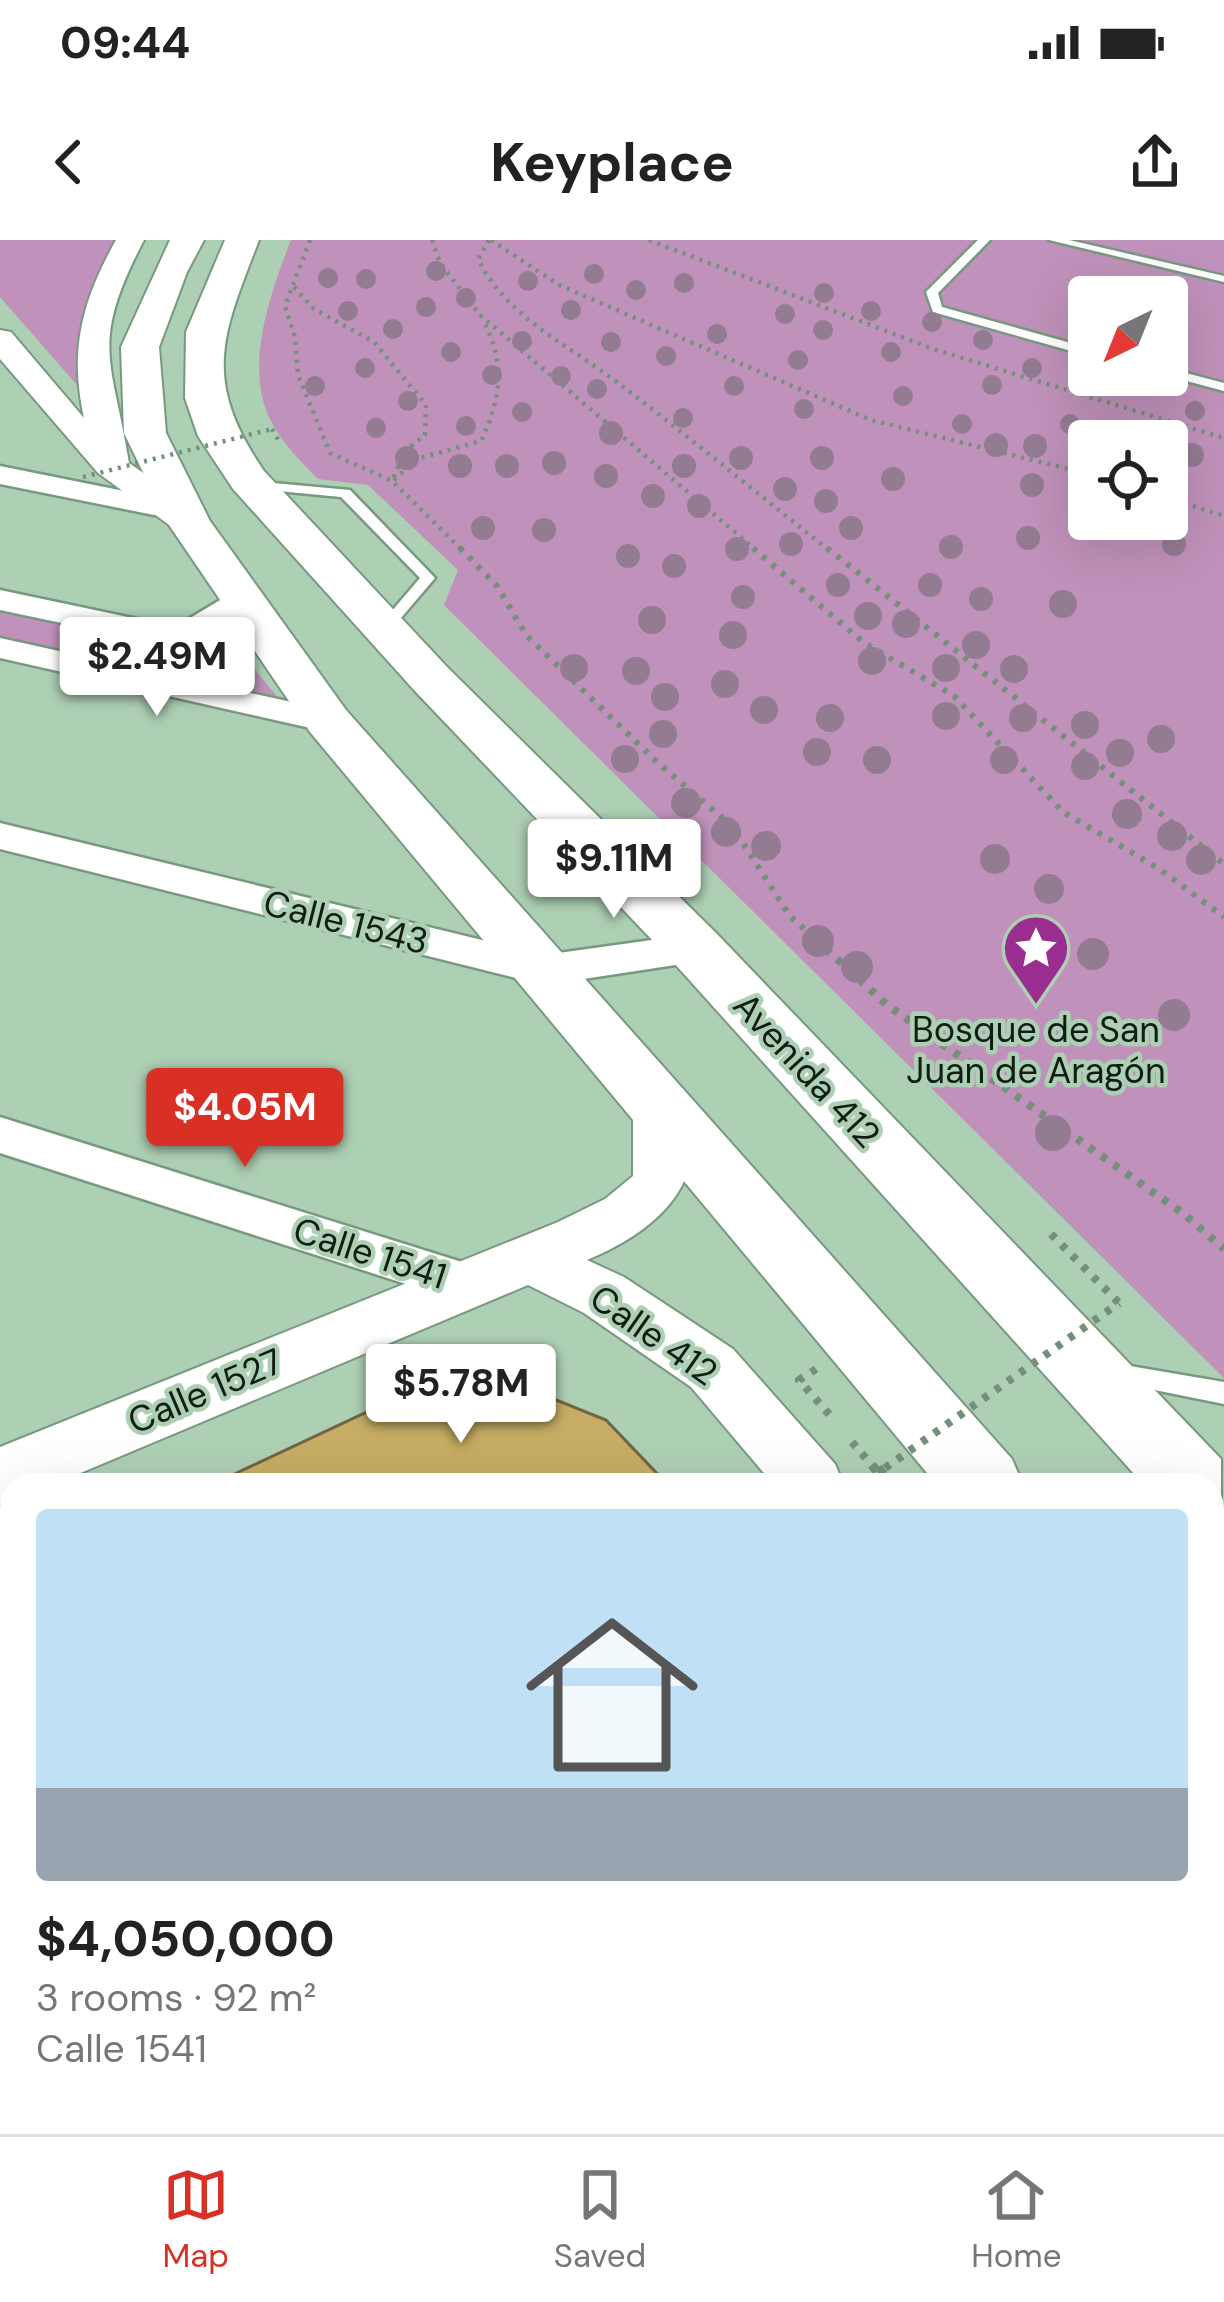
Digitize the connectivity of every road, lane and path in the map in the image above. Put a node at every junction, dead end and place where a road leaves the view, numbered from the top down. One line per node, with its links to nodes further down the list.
1 (130, 240): 19 (street)
2 (187, 240): 24 (main road)
3 (242, 240): 18 (main road, Avenida 412)
4 (310, 240): 11 (path)
5 (432, 240): 12 (path)
6 (490, 240): 20 (path); 31 (path)
7 (650, 240): 17 (path)
8 (984, 240): 13 (lane)
9 (1055, 240): 10 (lane)
10 (1224, 279)
11 (293, 286): 22 (path); 22 (path)
12 (480, 314): 22 (path); 32 (path)
13 (1068, 346)
14 (5, 350): 19 (street)
15 (1188, 378): 16 (lane)
16 (1224, 387)
17 (1224, 438)
18 (266, 463): 19 (path, bridge); 33 (main road, Avenida 412)
19 (97, 469): 24 (street)
20 (1068, 469)
21 (0, 476): 24 (street)
22 (392, 481): 38 (path)
23 (1188, 505): 25 (path)
24 (172, 514): 26 (main road)
25 (1224, 516)
26 (243, 599): 27 (street); 29 (main road)
27 (0, 600)
28 (0, 648): 29 (street)
29 (328, 721): 34 (main road)
30 (0, 836): 34 (street, Calle 1543)
31 (1224, 864)
32 (1224, 917)
33 (695, 947): 34 (street, Calle 1543); 41 (main road, Avenida 412)
34 (544, 970): 35 (main road)
35 (659, 1107): 39 (street, Calle 1527); 46 (main road)
36 (0, 1135): 40 (street, Calle 1541)
37 (1052, 1234): 45 (path, bridge)
38 (1224, 1249)
39 (528, 1258): 40 (street, Calle 1527); 44 (street, Calle 412)
40 (465, 1283): 43 (street, Calle 1527)
41 (1078, 1361): 42 (lane); 47 (main road, Avenida 412)
42 (1224, 1393)
43 (17, 1468)
44 (803, 1473)
45 (878, 1473)
46 (976, 1473)
47 (1183, 1473)

